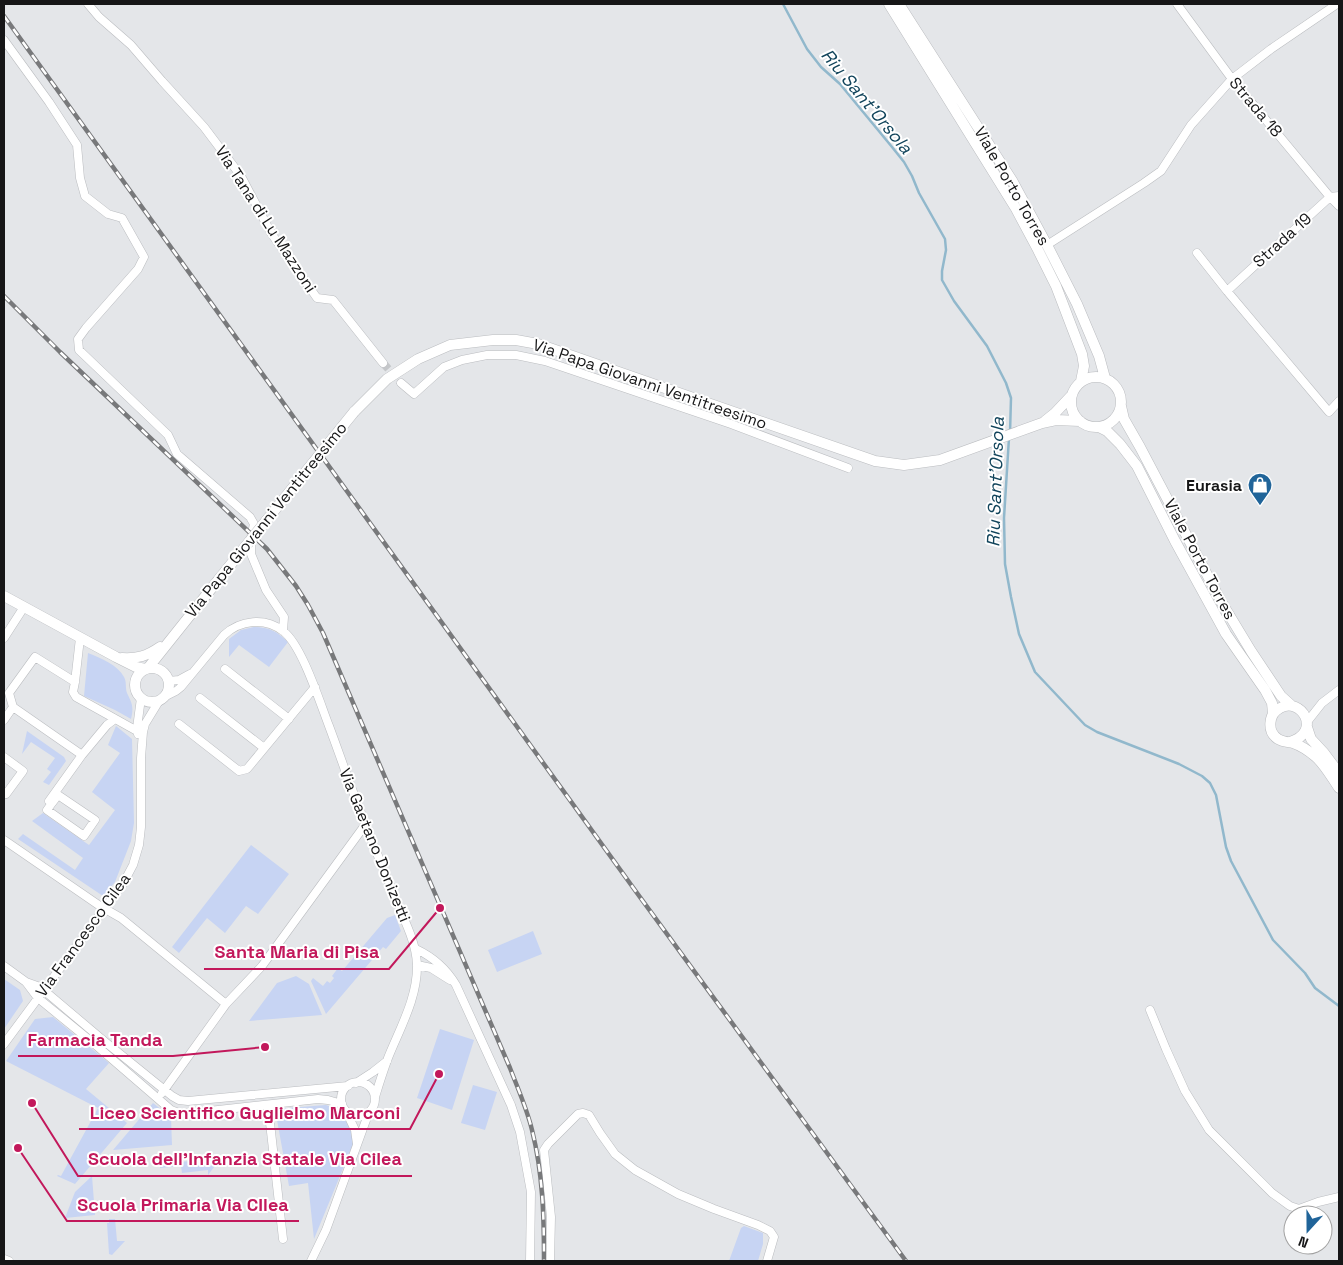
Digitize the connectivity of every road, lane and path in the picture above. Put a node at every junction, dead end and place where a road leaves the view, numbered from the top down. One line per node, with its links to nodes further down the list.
1 (88, 4): 14 (street, Via Tana di Lu Mazzoni)
2 (889, 4): 16 (main road, Viale Porto Torres)
3 (899, 4): 11 (main road, Viale Porto Torres)
4 (1177, 4): 7 (street, Strada 18)
5 (1337, 4): 7 (street)
6 (4, 40): 29 (street)
7 (1232, 80): 9 (street, Strada 18); 11 (street)
8 (1339, 196): 9 (street)
9 (1330, 197): 10 (street, Strada 18); 13 (street, Strada 19)
10 (1339, 206)
11 (1047, 244): 15 (main road, Viale Porto Torres)
12 (1197, 253): 13 (street)
13 (1227, 290): 19 (street)
14 (383, 363)
15 (1105, 378): 16 (main road); 20 (main road)
16 (1081, 381): 18 (main road)
17 (401, 383): 24 (street)
18 (1071, 396): 22 (main road); 23 (main road, Via Papa Giovanni Ventitreesimo)
19 (1339, 401)
20 (1121, 406): 25 (main road); 46 (main road, Viale Porto Torres)
21 (739, 414): 23 (main road, Via Papa Giovanni Ventitreesimo); 24 (street); 32 (main road, Via Papa Giovanni Ventitreesimo, bridge)
22 (1080, 421): 23 (main road, Via Papa Giovanni Ventitreesimo); 25 (main road)
23 (1042, 423)
24 (731, 424): 26 (street)
25 (1099, 427): 49 (main road, Viale Porto Torres)
26 (848, 468)
27 (4, 596): 28 (main road)
28 (24, 607): 30 (street); 31 (main road)
29 (283, 631): 36 (street); 40 (street, Via Gaetano Donizetti)
30 (4, 638)
31 (80, 638): 33 (main road); 39 (street)
32 (167, 643): 33 (main road); 34 (main road, Via Papa Giovanni Ventitreesimo); 37 (main road)
33 (116, 657): 34 (main road); 38 (main road)
34 (147, 668): 37 (main road); 38 (main road)
35 (224, 669): 51 (street)
36 (194, 672): 37 (street); 44 (street)
37 (167, 677): 44 (main road)
38 (135, 680): 42 (main road)
39 (75, 682): 47 (street); 50 (street)
40 (314, 688): 51 (street); 65 (street, Via Gaetano Donizetti)
41 (1339, 690): 45 (street)
42 (141, 698): 44 (main road); 55 (street, Via Francesco Cilea)
43 (200, 698): 57 (street)
44 (162, 699): 60 (street, Via Francesco Cilea)
45 (1322, 703): 48 (street); 54 (street)
46 (1291, 705): 48 (main road); 49 (main road)
47 (13, 707): 52 (street); 58 (street)
48 (1302, 711): 54 (main road)
49 (1273, 713): 56 (main road)
50 (115, 719): 55 (street); 58 (street)
51 (289, 719): 57 (street)
52 (4, 720)
53 (179, 724): 57 (street)
54 (1307, 725): 56 (main road); 61 (main road)
55 (138, 731): 60 (street, Via Francesco Cilea)
56 (1290, 742): 62 (main road)
57 (264, 748)
58 (82, 755): 64 (street)
59 (4, 757): 63 (street)
60 (141, 758): 67 (street, Via Francesco Cilea)
61 (1339, 774)
62 (1339, 788)
63 (4, 793)
64 (52, 804): 64 (street)
65 (365, 825): 68 (street, Via Gaetano Donizetti); 75 (street)
66 (4, 840): 67 (street)
67 (104, 909): 73 (street, Via Francesco Cilea); 75 (street)
68 (416, 949): 69 (street, Via Gaetano Donizetti); 72 (street)
69 (417, 965): 72 (street); 78 (street, Via Gaetano Donizetti)
70 (4, 966): 71 (street)
71 (26, 982): 73 (street); 74 (street)
72 (456, 985): 93 (street)
73 (42, 988): 74 (street, Via Francesco Cilea); 80 (street)
74 (38, 998): 77 (street, Via Francesco Cilea); 82 (street)
75 (226, 1004): 80 (street)
76 (1150, 1010): 88 (street)
77 (4, 1044)
78 (387, 1061): 79 (street); 81 (street, Via Gaetano Donizetti)
79 (352, 1084): 80 (street); 81 (street); 84 (street)
80 (164, 1090): 82 (street)
81 (374, 1097): 86 (street, Via Gaetano Donizetti)
82 (158, 1098): 83 (street)
83 (268, 1104): 84 (street); 89 (street)
84 (342, 1104): 85 (street)
85 (347, 1112): 86 (street); 87 (street)
86 (369, 1112): 87 (street, Via Gaetano Donizetti)
87 (357, 1146): 92 (street, Via Gaetano Donizetti)
88 (1339, 1197)
89 (283, 1239)
90 (4, 1259): 91 (street)
91 (9, 1261)
92 (311, 1261)
93 (530, 1261)
94 (550, 1261): 95 (street)
95 (766, 1261)

